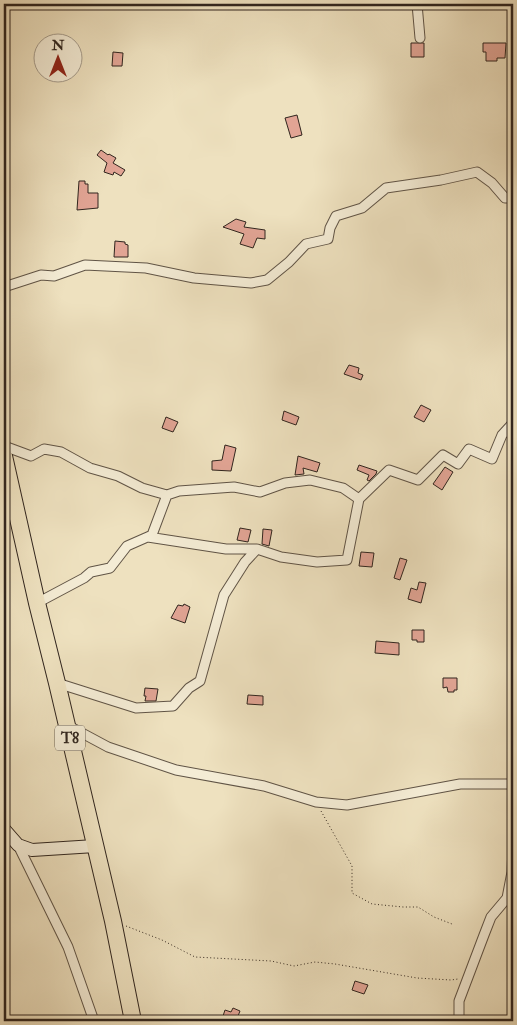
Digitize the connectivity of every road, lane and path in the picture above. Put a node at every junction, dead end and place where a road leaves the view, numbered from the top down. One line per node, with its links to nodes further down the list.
1 (417, 4): 2 (street)
2 (420, 38)
3 (513, 198): 4 (street)
4 (4, 287)
5 (513, 423): 9 (street)
6 (4, 446): 8 (street)
7 (4, 456): 12 (highway, T8)
8 (167, 495): 9 (street); 10 (street)
9 (359, 499): 11 (street)
10 (148, 537): 11 (street); 12 (street)
11 (257, 549): 13 (street)
12 (37, 603): 13 (highway, T8)
13 (57, 683): 14 (highway, T8)
14 (67, 725): 16 (street); 19 (highway, T8)
15 (513, 784): 16 (street)
16 (316, 802): 22 (path)
17 (4, 829): 18 (street)
18 (18, 845): 19 (street); 24 (street)
19 (95, 846): 21 (highway, T8)
20 (513, 847): 23 (street)
21 (114, 921): 23 (path); 25 (highway, T8)
22 (452, 924)
23 (470, 976): 26 (street)
24 (94, 1021)
25 (133, 1021)
26 (457, 1021)

